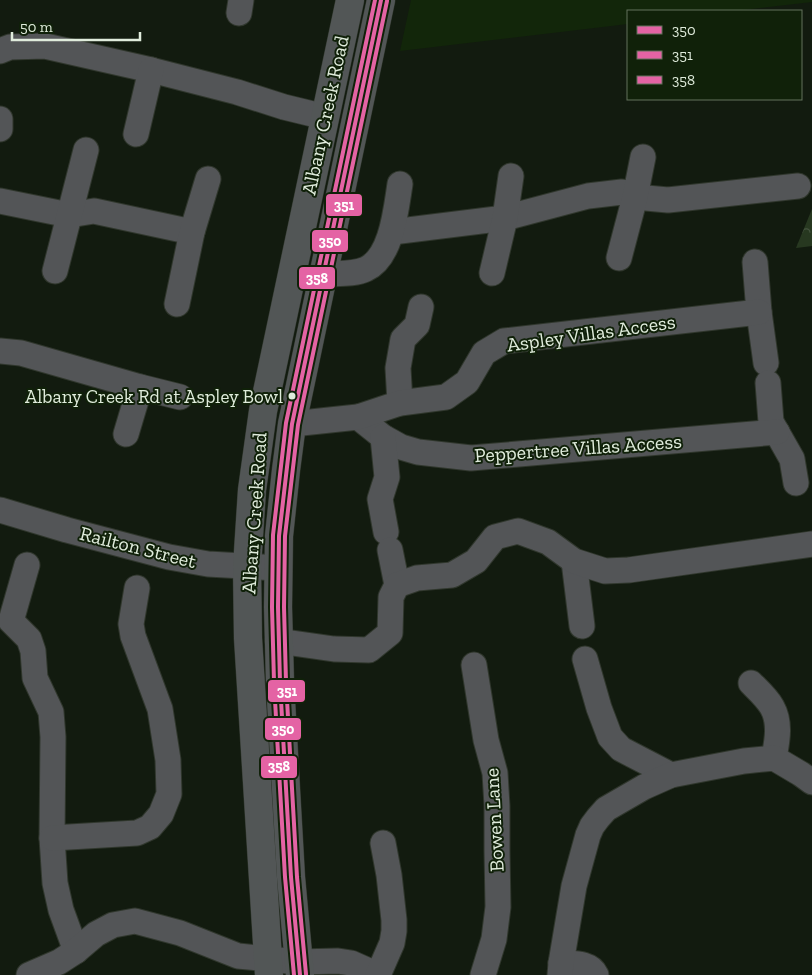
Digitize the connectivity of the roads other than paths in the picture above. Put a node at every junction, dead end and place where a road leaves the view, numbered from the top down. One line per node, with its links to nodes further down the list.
1 (350, 0): 5 (main road, Albany Creek Road)
2 (381, 0): 25 (main road, Albany Creek Road)
3 (0, 51): 4 (street)
4 (151, 70): 5 (street); 8 (street)
5 (325, 117): 43 (main road, Albany Creek Road)
6 (0, 119): 7 (street)
7 (0, 129)
8 (136, 134)
9 (86, 150): 17 (street)
10 (643, 157): 15 (street)
11 (511, 176): 18 (street)
12 (208, 179): 19 (street)
13 (400, 184): 20 (street)
14 (798, 186): 15 (street)
15 (635, 197): 18 (street); 21 (street)
16 (0, 201): 17 (street)
17 (69, 215): 19 (street); 23 (street)
18 (505, 218): 20 (street); 24 (street)
19 (192, 232): 26 (street)
20 (392, 232): 25 (street)
21 (619, 258)
22 (755, 262): 28 (street)
23 (55, 271)
24 (492, 273)
25 (323, 274): 34 (main road, Albany Creek Road)
26 (177, 304)
27 (421, 307): 32 (street)
28 (759, 312): 32 (street, Aspley Villas Access); 35 (street)
29 (0, 351): 30 (street)
30 (140, 387): 31 (street); 36 (street)
31 (180, 397)
32 (400, 403): 33 (street, Aspley Villas Access)
33 (358, 417): 34 (street, Aspley Villas Access); 37 (street, Peppertree Villas Access)
34 (292, 424): 44 (main road, Albany Creek Road)
35 (776, 432): 37 (street, Peppertree Villas Access); 38 (street)
36 (126, 434)
37 (383, 437): 45 (street)
38 (796, 483)
39 (0, 510): 43 (street, Railton Street)
40 (812, 544): 41 (street)
41 (574, 561): 45 (street); 48 (street)
42 (27, 565): 47 (street)
43 (247, 567): 44 (street, Railton Street); 59 (main road, Albany Creek Road)
44 (278, 568): 49 (main road, Albany Creek Road)
45 (397, 585): 49 (street)
46 (138, 588): 56 (street)
47 (6, 622): 56 (street)
48 (582, 626)
49 (278, 641): 60 (main road, Albany Creek Road)
50 (585, 659): 54 (street)
51 (474, 665): 64 (street, Bowen Lane)
52 (751, 683): 53 (street)
53 (774, 758): 54 (street); 55 (street)
54 (671, 775): 61 (street)
55 (812, 782)
56 (52, 838): 58 (street)
57 (383, 843): 63 (street)
58 (76, 951): 59 (street); 62 (street)
59 (269, 967): 60 (street)
60 (299, 969): 63 (street)
61 (560, 969): 65 (street)
62 (30, 975)
63 (378, 975)
64 (483, 975)
65 (596, 975)

